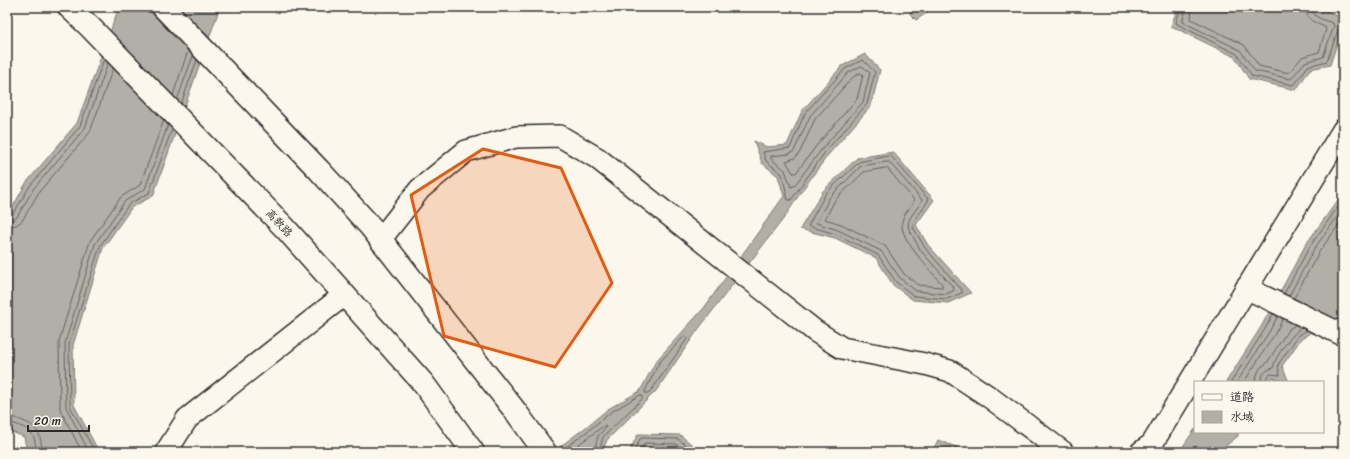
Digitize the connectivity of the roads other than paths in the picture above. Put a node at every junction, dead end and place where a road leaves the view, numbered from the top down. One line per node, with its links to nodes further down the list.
1 (69, 7): 6 (main road, 高教路)
2 (163, 7): 4 (main road)
3 (1343, 130): 5 (street)
4 (380, 240): 10 (main road); 11 (street)
5 (1246, 288): 7 (street); 12 (street)
6 (344, 294): 8 (street); 9 (main road, 高教路)
7 (1343, 336)
8 (166, 452)
9 (473, 452)
10 (545, 452)
11 (1063, 452)
12 (1141, 452)

